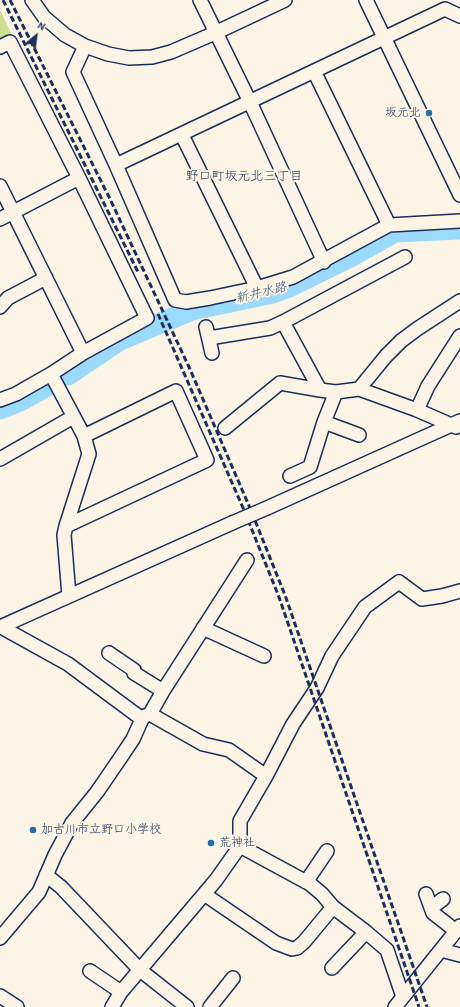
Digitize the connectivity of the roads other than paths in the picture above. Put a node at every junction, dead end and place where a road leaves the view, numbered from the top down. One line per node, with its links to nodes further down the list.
1 (32, 0): 8 (street)
2 (200, 0): 6 (street)
3 (284, 0): 6 (street)
4 (366, 0): 7 (street)
5 (460, 16): 7 (street)
6 (216, 33): 8 (street); 11 (street)
7 (385, 38): 10 (street); 16 (street)
8 (85, 46): 13 (street)
9 (0, 47): 14 (street)
10 (314, 71): 11 (street); 20 (street)
11 (250, 102): 12 (street); 22 (street)
12 (182, 135): 13 (street); 24 (street)
13 (116, 165): 24 (street)
14 (79, 178): 17 (street); 29 (street)
15 (0, 186): 17 (street)
16 (460, 195)
17 (14, 213): 18 (street); 23 (street)
18 (0, 219)
19 (460, 221): 20 (street)
20 (389, 225): 22 (street)
21 (405, 257): 27 (street)
22 (324, 262): 24 (street)
23 (46, 278): 25 (street); 29 (street)
24 (257, 288)
25 (3, 298)
26 (460, 300): 32 (street)
27 (283, 322): 30 (street); 33 (street)
28 (459, 333): 36 (street)
29 (83, 353): 31 (street)
30 (212, 353)
31 (51, 374): 35 (street); 37 (street)
32 (359, 389): 34 (street); 36 (street)
33 (320, 390): 34 (street); 40 (street)
34 (336, 392): 38 (street)
35 (0, 400)
36 (417, 410): 39 (street)
37 (73, 417): 42 (street); 43 (street)
38 (324, 422): 41 (street); 44 (street)
39 (457, 425): 48 (street, bridge)
40 (225, 428)
41 (359, 435)
42 (84, 436): 45 (street); 45 (street)
43 (0, 459)
44 (290, 476)
45 (66, 526): 48 (street)
46 (247, 560): 50 (street)
47 (460, 591): 55 (street)
48 (69, 596): 49 (street)
49 (0, 627): 54 (street)
50 (203, 628): 52 (street); 53 (street)
51 (109, 653): 53 (street)
52 (264, 656)
53 (163, 691): 54 (street)
54 (146, 716): 55 (street); 58 (street)
55 (266, 776): 56 (street)
56 (240, 846): 59 (street); 60 (street)
57 (327, 851): 59 (street)
58 (46, 876): 67 (street); 71 (street)
59 (306, 882): 63 (street)
60 (204, 894): 63 (street); 71 (street)
61 (426, 894): 64 (street)
62 (443, 899): 64 (street)
63 (333, 907): 66 (street)
64 (431, 908): 65 (street)
65 (458, 928): 68 (street)
66 (366, 932): 70 (street); 76 (street)
67 (0, 938)
68 (441, 950): 69 (street); 76 (street)
69 (460, 955)
70 (332, 968)
71 (140, 970): 74 (street); 79 (street)
72 (90, 971): 74 (street)
73 (233, 978): 80 (street)
74 (121, 992): 78 (street)
75 (0, 996): 77 (street)
76 (399, 1002)
77 (17, 1007)
78 (112, 1007)
79 (186, 1007)
80 (210, 1007)

